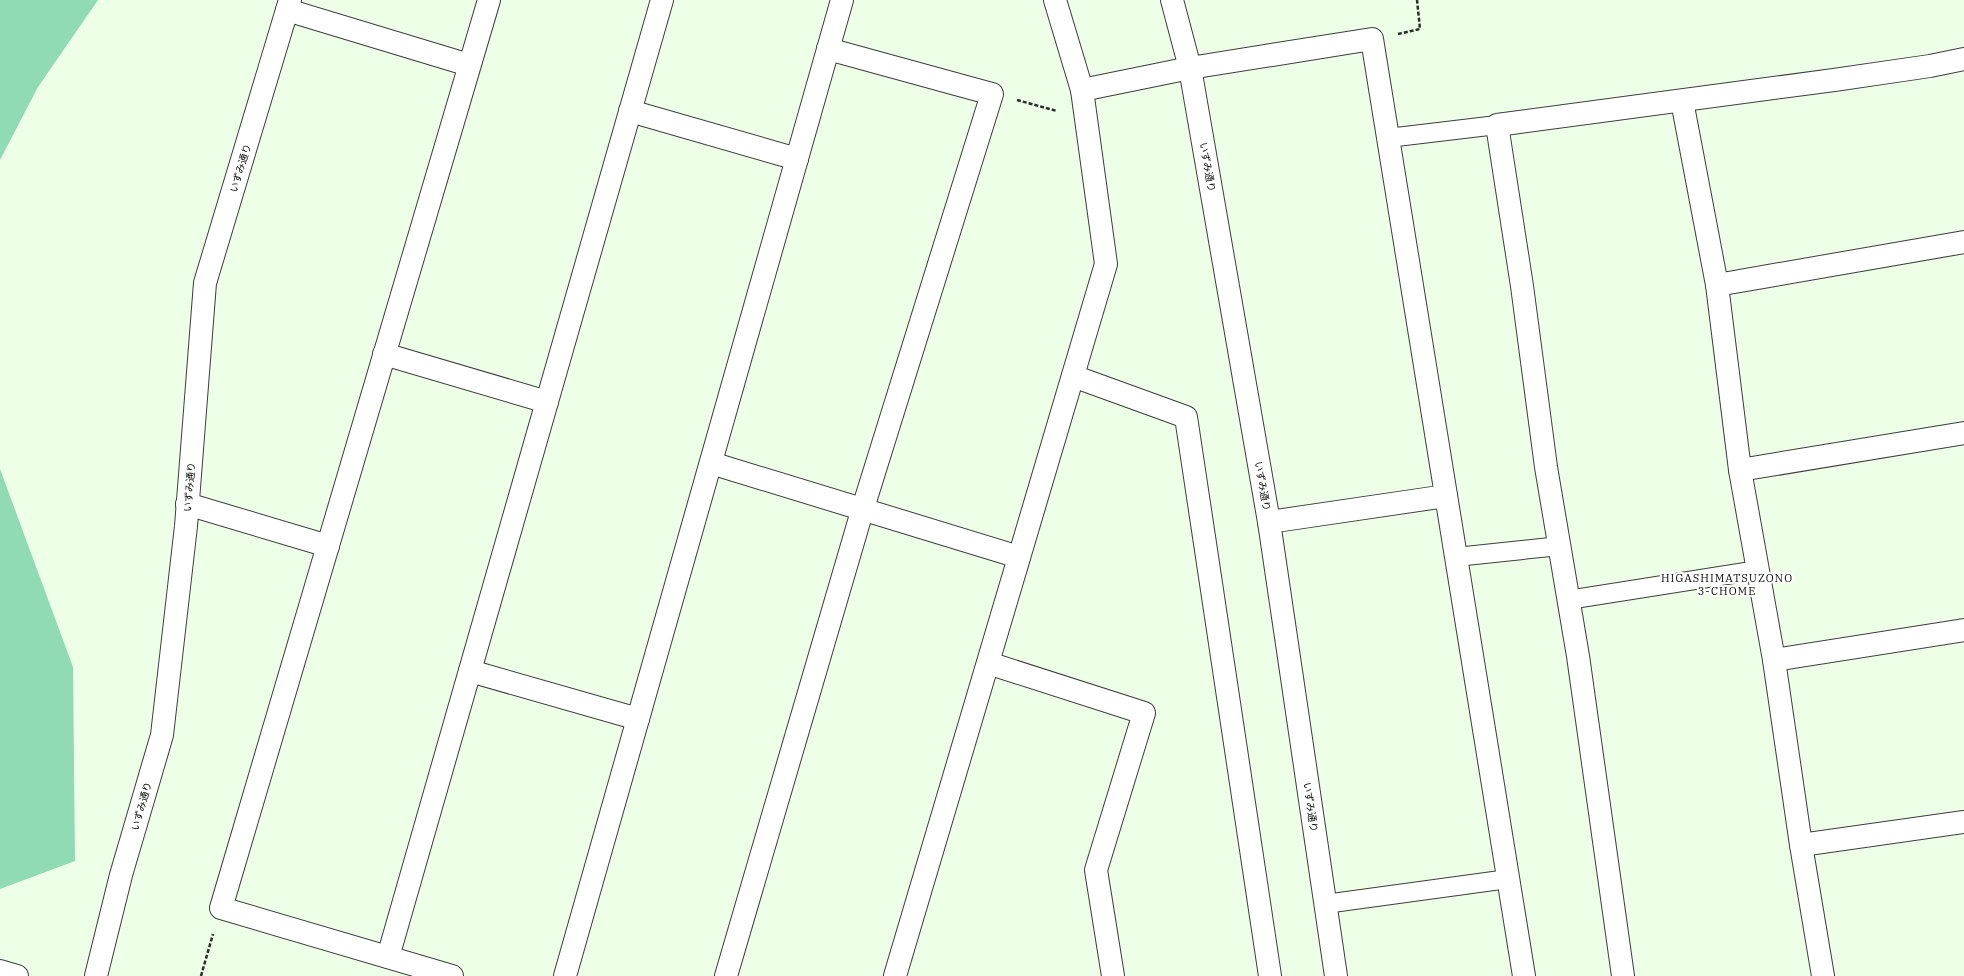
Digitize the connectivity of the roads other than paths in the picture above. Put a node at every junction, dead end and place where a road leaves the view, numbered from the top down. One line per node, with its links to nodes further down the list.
1 (489, 0): 9 (street)
2 (662, 0): 13 (street)
3 (842, 0): 7 (street)
4 (1055, 0): 11 (street)
5 (1172, 0): 10 (street, いずみ通り)
6 (289, 5): 9 (street); 26 (street, いずみ通り)
7 (828, 49): 16 (street); 27 (street)
8 (1964, 59): 12 (street)
9 (469, 65): 19 (street)
10 (1190, 68): 11 (street); 15 (street); 28 (street, いずみ通り)
11 (1082, 90): 20 (street)
12 (1682, 101): 14 (street); 18 (street)
13 (630, 112): 16 (street); 21 (street)
14 (1497, 125): 15 (street); 30 (street)
15 (1388, 138): 25 (street)
16 (797, 159): 23 (street)
17 (1964, 242): 18 (street)
18 (1716, 285): 24 (street)
19 (384, 354): 21 (street); 29 (street)
20 (1073, 376): 31 (street); 53 (street)
21 (547, 402): 38 (street)
22 (1964, 433): 24 (street)
23 (711, 463): 27 (street); 39 (street)
24 (1740, 470): 33 (street)
25 (1446, 496): 28 (street); 32 (street)
26 (188, 504): 29 (street); 47 (street, いずみ通り)
27 (863, 508): 31 (street); 50 (street)
28 (1269, 522): 43 (street, いずみ通り)
29 (328, 546): 44 (street)
30 (1560, 546): 32 (street); 34 (street)
31 (1019, 557): 37 (street)
32 (1456, 557): 42 (street)
33 (1758, 570): 34 (street); 36 (street)
34 (1568, 600): 56 (street)
35 (1964, 630): 36 (street)
36 (1774, 660): 41 (street)
37 (988, 663): 51 (street); 52 (street)
38 (470, 671): 39 (street); 44 (street)
39 (638, 719): 49 (street)
40 (1964, 822): 41 (street)
41 (1801, 845): 57 (street)
42 (1508, 879): 43 (street); 55 (street)
43 (1325, 904): 54 (street, いずみ通り)
44 (388, 957): 48 (street)
45 (0, 971): 46 (street)
46 (17, 976)
47 (96, 976)
48 (452, 976)
49 (565, 976)
50 (726, 976)
51 (894, 976)
52 (1113, 976)
53 (1270, 976)
54 (1336, 976)
55 (1524, 976)
56 (1623, 976)
57 (1823, 976)

